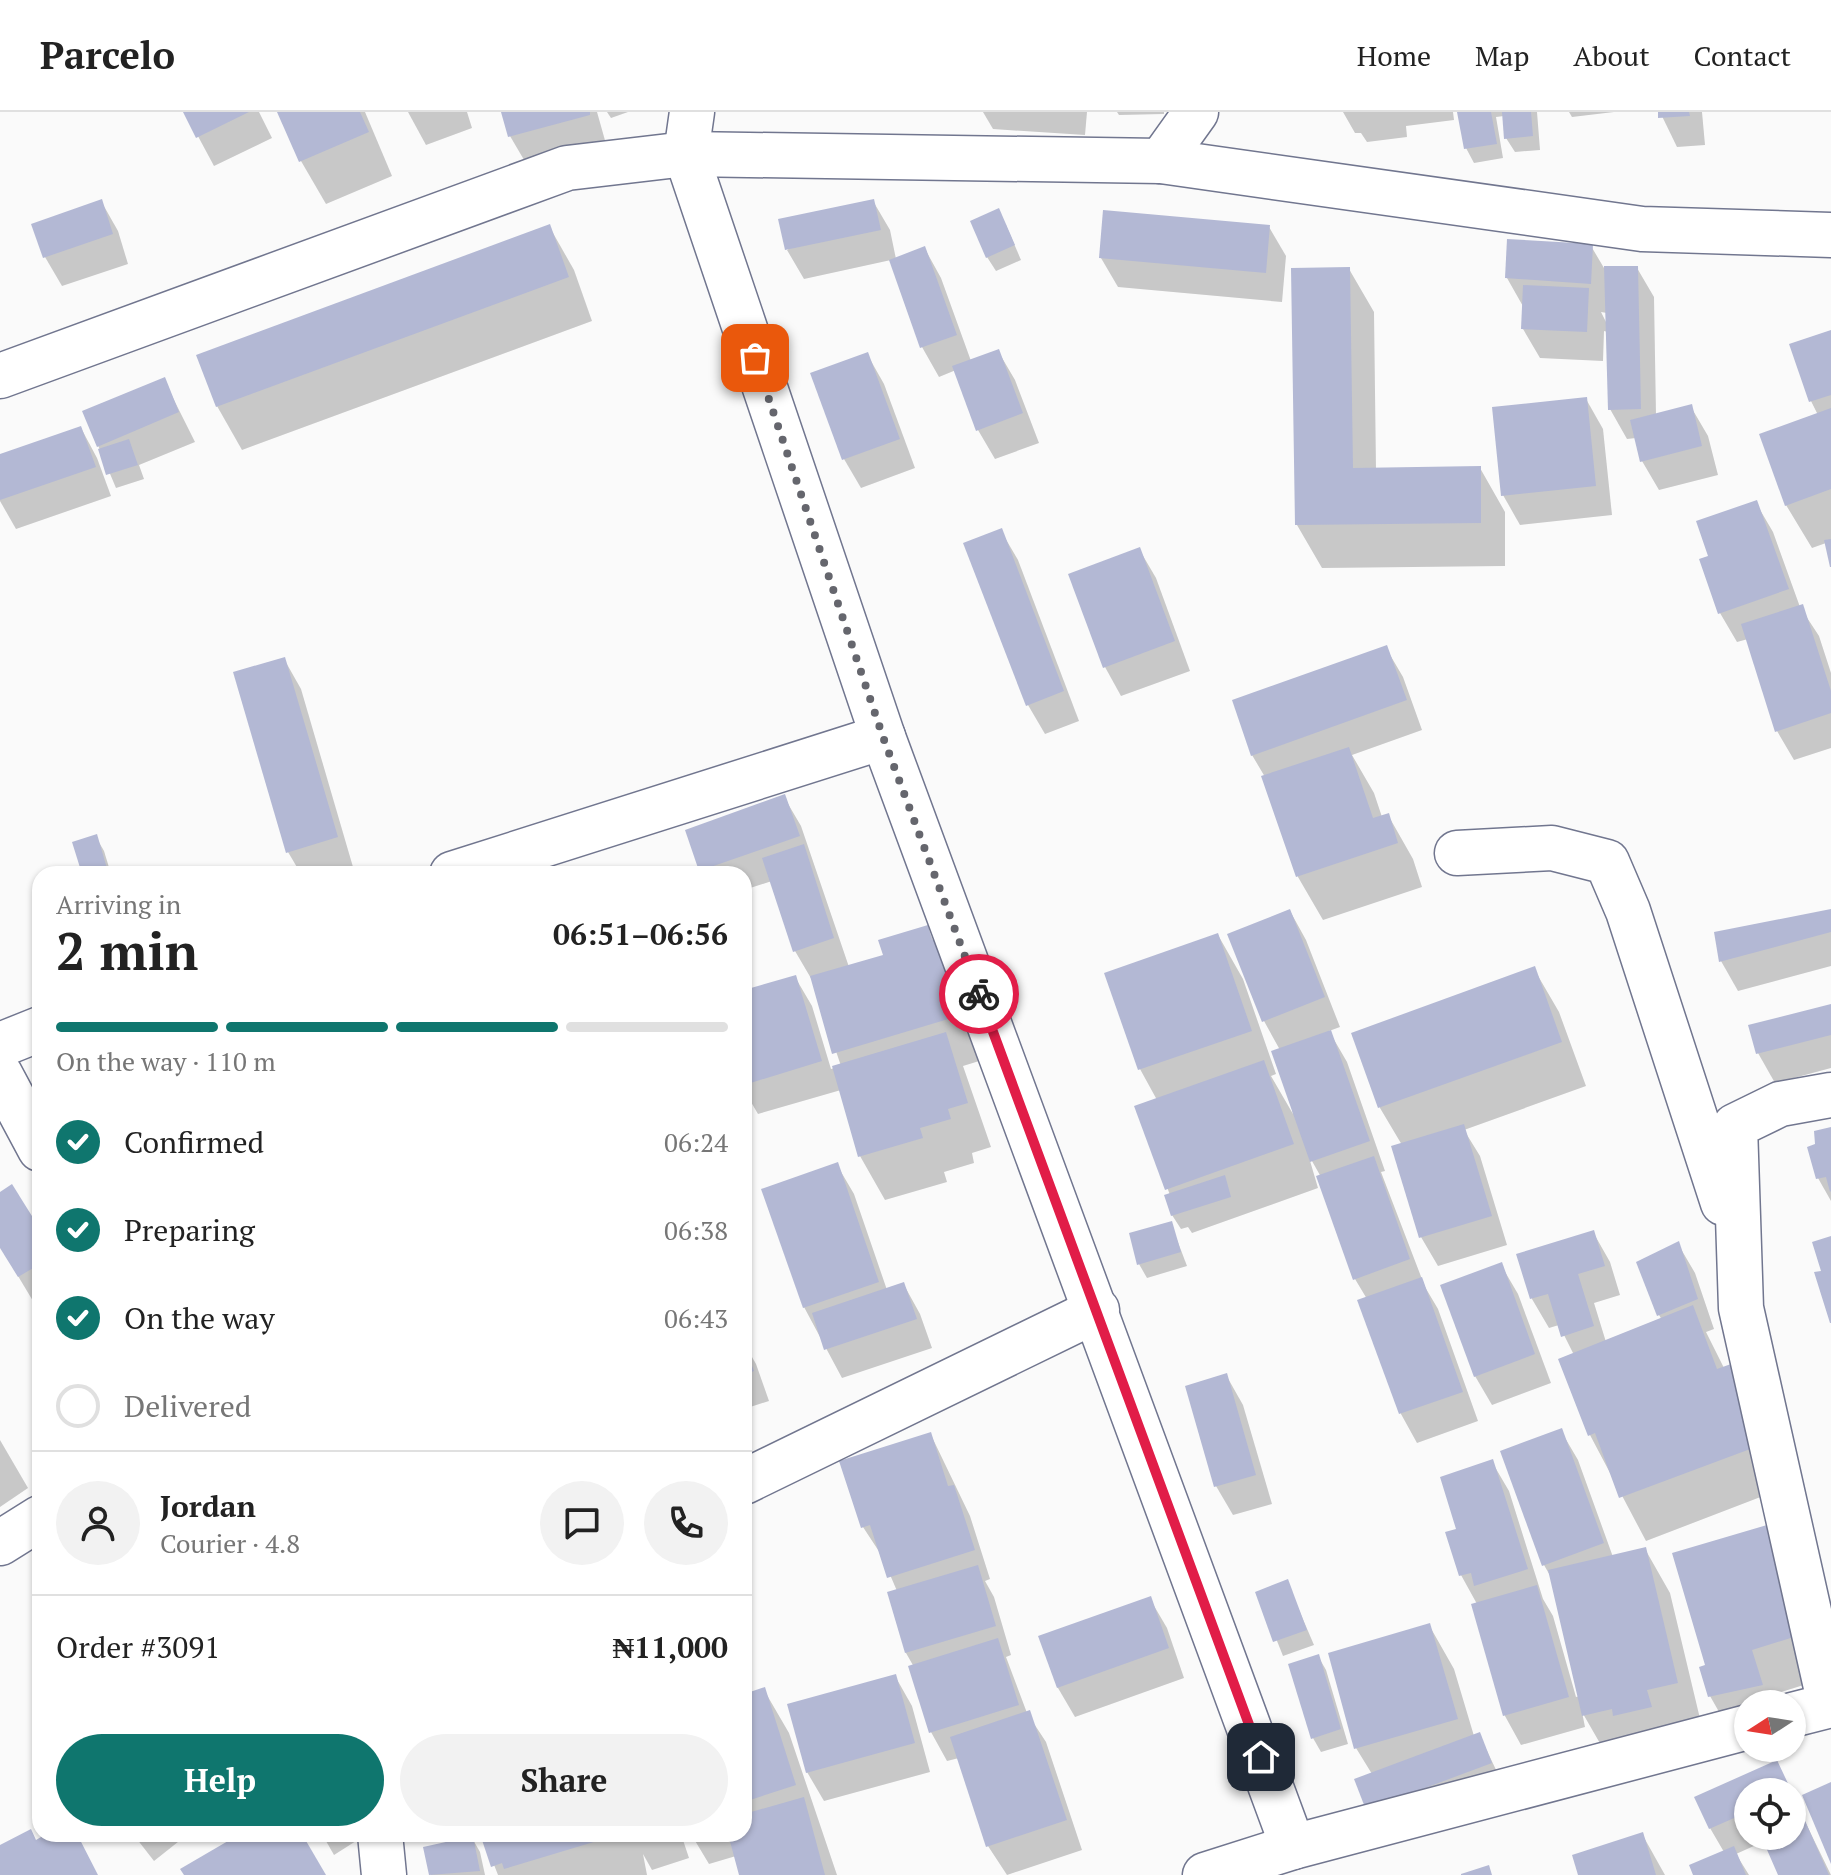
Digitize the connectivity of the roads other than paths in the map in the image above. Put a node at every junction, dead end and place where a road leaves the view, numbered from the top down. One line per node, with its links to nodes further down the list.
1 (692, 112): 3 (street)
2 (1196, 112): 4 (street)
3 (686, 154): 4 (street); 6 (street); 7 (street)
4 (1161, 161): 5 (street)
5 (1831, 235)
6 (0, 376)
7 (883, 737): 9 (street); 16 (street)
8 (1457, 853): 15 (street)
9 (477, 866)
10 (32, 1032): 11 (street)
11 (0, 1045)
12 (0, 1074): 14 (street)
13 (1831, 1095): 15 (street)
14 (21, 1135)
15 (1736, 1244): 20 (street)
16 (1097, 1310): 17 (street); 24 (street)
17 (752, 1478)
18 (32, 1523): 19 (street)
19 (0, 1543)
20 (1831, 1705): 21 (street)
21 (1806, 1711)
22 (1734, 1731): 24 (street)
23 (381, 1842): 25 (street)
24 (1293, 1847): 26 (street)
25 (384, 1875)
26 (1205, 1875)

